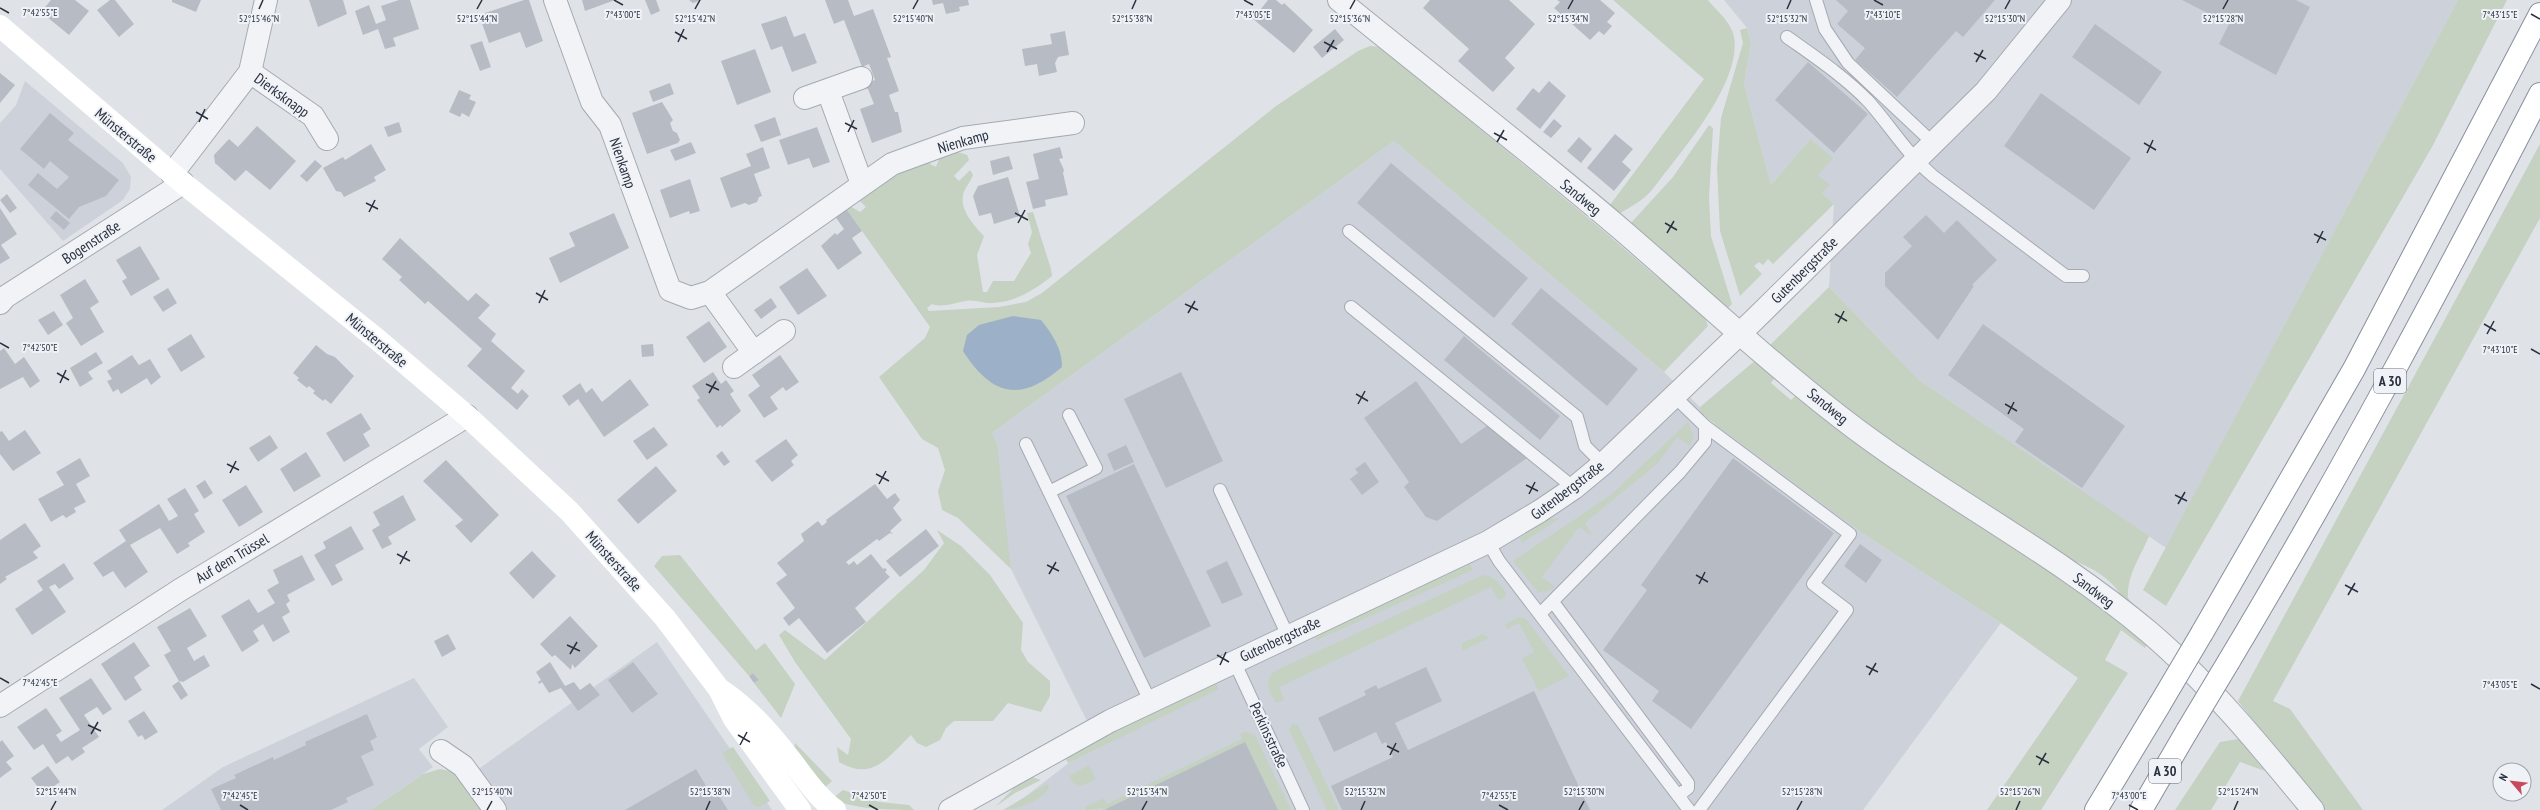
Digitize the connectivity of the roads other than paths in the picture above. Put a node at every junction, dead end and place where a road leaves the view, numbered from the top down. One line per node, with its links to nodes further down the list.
1 (266, 0): 9 (street, Dierksknapp)
2 (555, 0): 22 (street, Nienkamp)
3 (1339, 0): 26 (street, Sandweg)
4 (1816, 0): 16 (lane)
5 (2060, 0): 16 (street, Gutenbergstraße)
6 (2540, 14): 47 (main road, A 30, bridge)
7 (0, 26): 18 (main road, Münsterstraße)
8 (1787, 37): 17 (lane)
9 (250, 72): 15 (street, Dierksknapp); 18 (street, Dierksknapp)
10 (861, 78): 11 (street)
11 (828, 91): 13 (street); 19 (street)
12 (2540, 94): 60 (main road, A 30, bridge)
13 (805, 98)
14 (1073, 123): 19 (street, Nienkamp)
15 (327, 139)
16 (1933, 143): 17 (street, Gutenbergstraße)
17 (1915, 161): 21 (lane); 26 (street, Gutenbergstraße)
18 (178, 178): 23 (street, Bogenstraße); 31 (main road, Münsterstraße)
19 (862, 184): 22 (street, Nienkamp)
20 (1349, 231): 34 (lane)
21 (2083, 276)
22 (710, 292): 27 (street)
23 (0, 303)
24 (1351, 307): 35 (lane)
25 (784, 331): 27 (street)
26 (1739, 334): 29 (street, Gutenbergstraße); 61 (street, Sandweg)
27 (754, 353): 28 (street)
28 (734, 367)
29 (1674, 396): 32 (lane); 34 (street, Gutenbergstraße)
30 (1069, 415): 37 (lane)
31 (467, 416): 43 (main road, Münsterstraße); 45 (street, Auf dem Trüssel)
32 (1705, 426): 39 (lane); 57 (lane)
33 (1026, 444): 37 (lane)
34 (1603, 464): 35 (street, Gutenbergstraße)
35 (1574, 488): 38 (street, Gutenbergstraße)
36 (1220, 490): 41 (lane)
37 (1049, 492): 44 (lane)
38 (1488, 542): 40 (lane); 41 (street, Gutenbergstraße)
39 (1553, 602): 40 (lane); 49 (lane)
40 (1540, 614): 49 (lane)
41 (1288, 636): 42 (street, Gutenbergstraße)
42 (1234, 661): 44 (street, Gutenbergstraße); 55 (lane, Perkinsstraße)
43 (720, 689): 51 (main road, Münsterstraße); 52 (main road, Münsterstraße)
44 (1150, 701): 48 (street, Gutenbergstraße)
45 (0, 706)
46 (442, 751): 50 (street)
47 (2131, 754): 58 (main road); 59 (main road, A 30)
48 (1006, 779): 53 (street, Gutenbergstraße); 54 (street)
49 (1678, 796): 56 (lane)
50 (495, 810)
51 (800, 810)
52 (835, 810)
53 (950, 810)
54 (977, 810)
55 (1303, 810)
56 (1689, 810)
57 (1699, 810)
58 (2081, 810)
59 (2096, 810)
60 (2141, 810)
61 (2313, 810)

